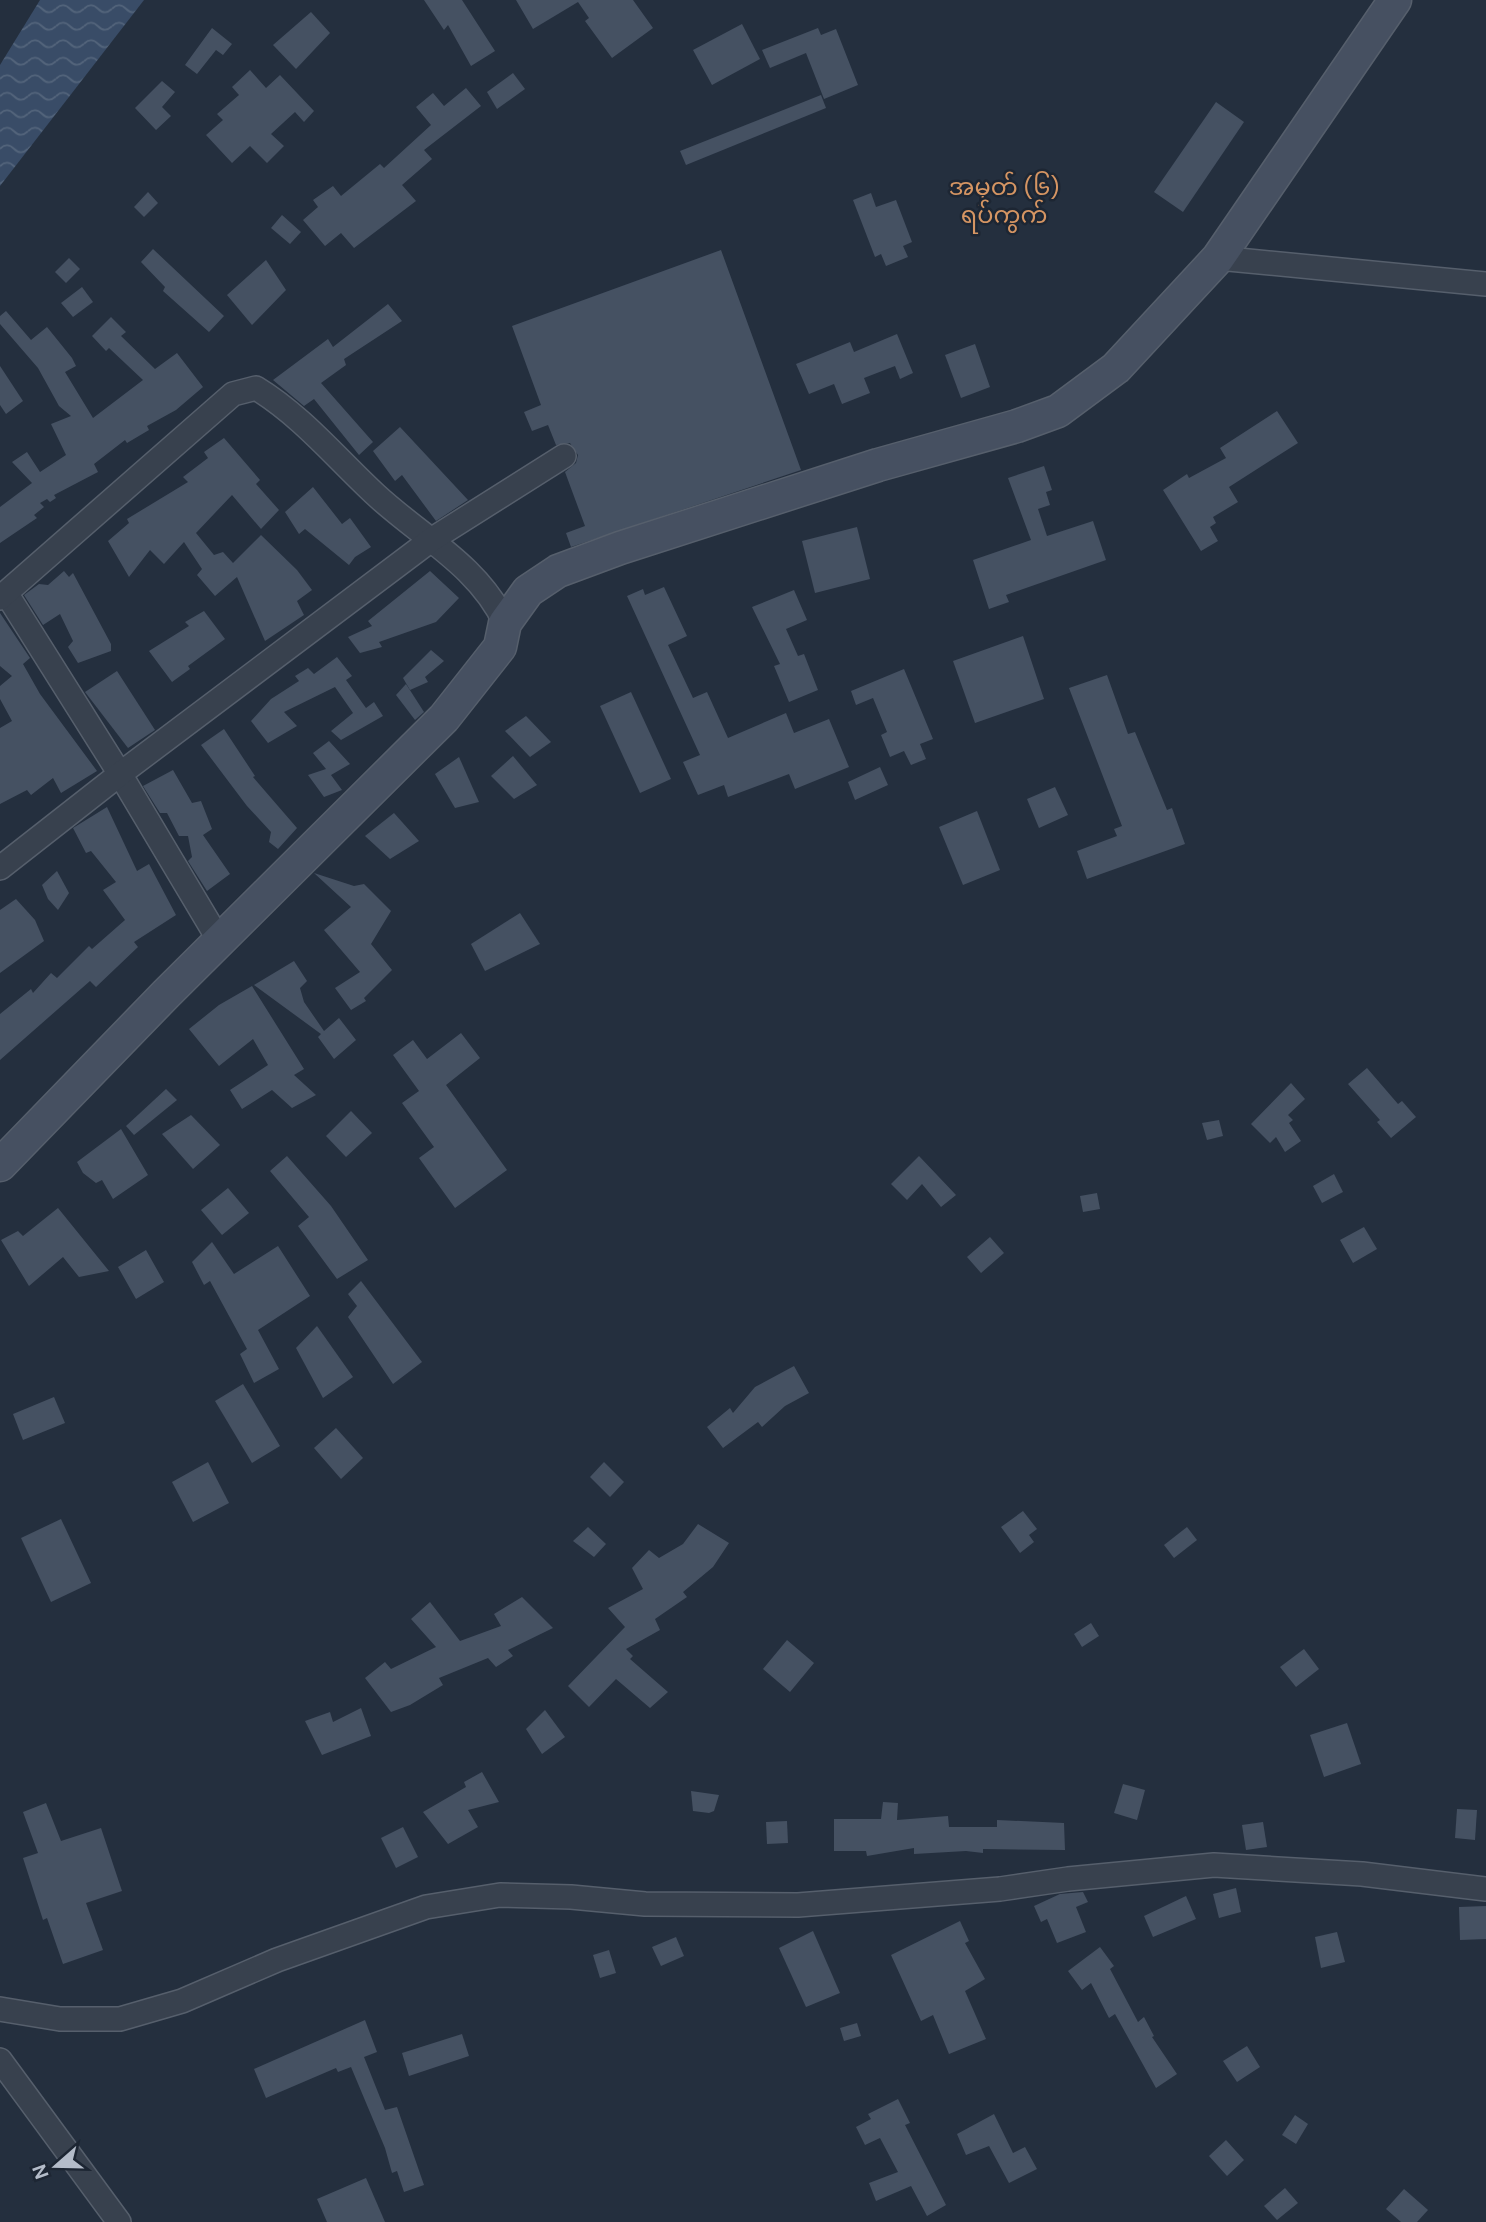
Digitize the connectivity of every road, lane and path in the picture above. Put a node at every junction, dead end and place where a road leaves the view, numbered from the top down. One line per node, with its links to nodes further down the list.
1 (1395, 0): 2 (street)
2 (1218, 258): 3 (street); 7 (street)
3 (1486, 284)
4 (564, 456): 5 (street)
5 (431, 540): 6 (street); 7 (street); 8 (street)
6 (3, 596): 8 (street)
7 (505, 623): 10 (street)
8 (120, 774): 9 (street); 10 (street)
9 (0, 868)
10 (219, 940): 11 (street)
11 (0, 1165)
12 (1486, 1889): 13 (street)
13 (0, 2008)
14 (0, 2060): 15 (street)
15 (119, 2222)

